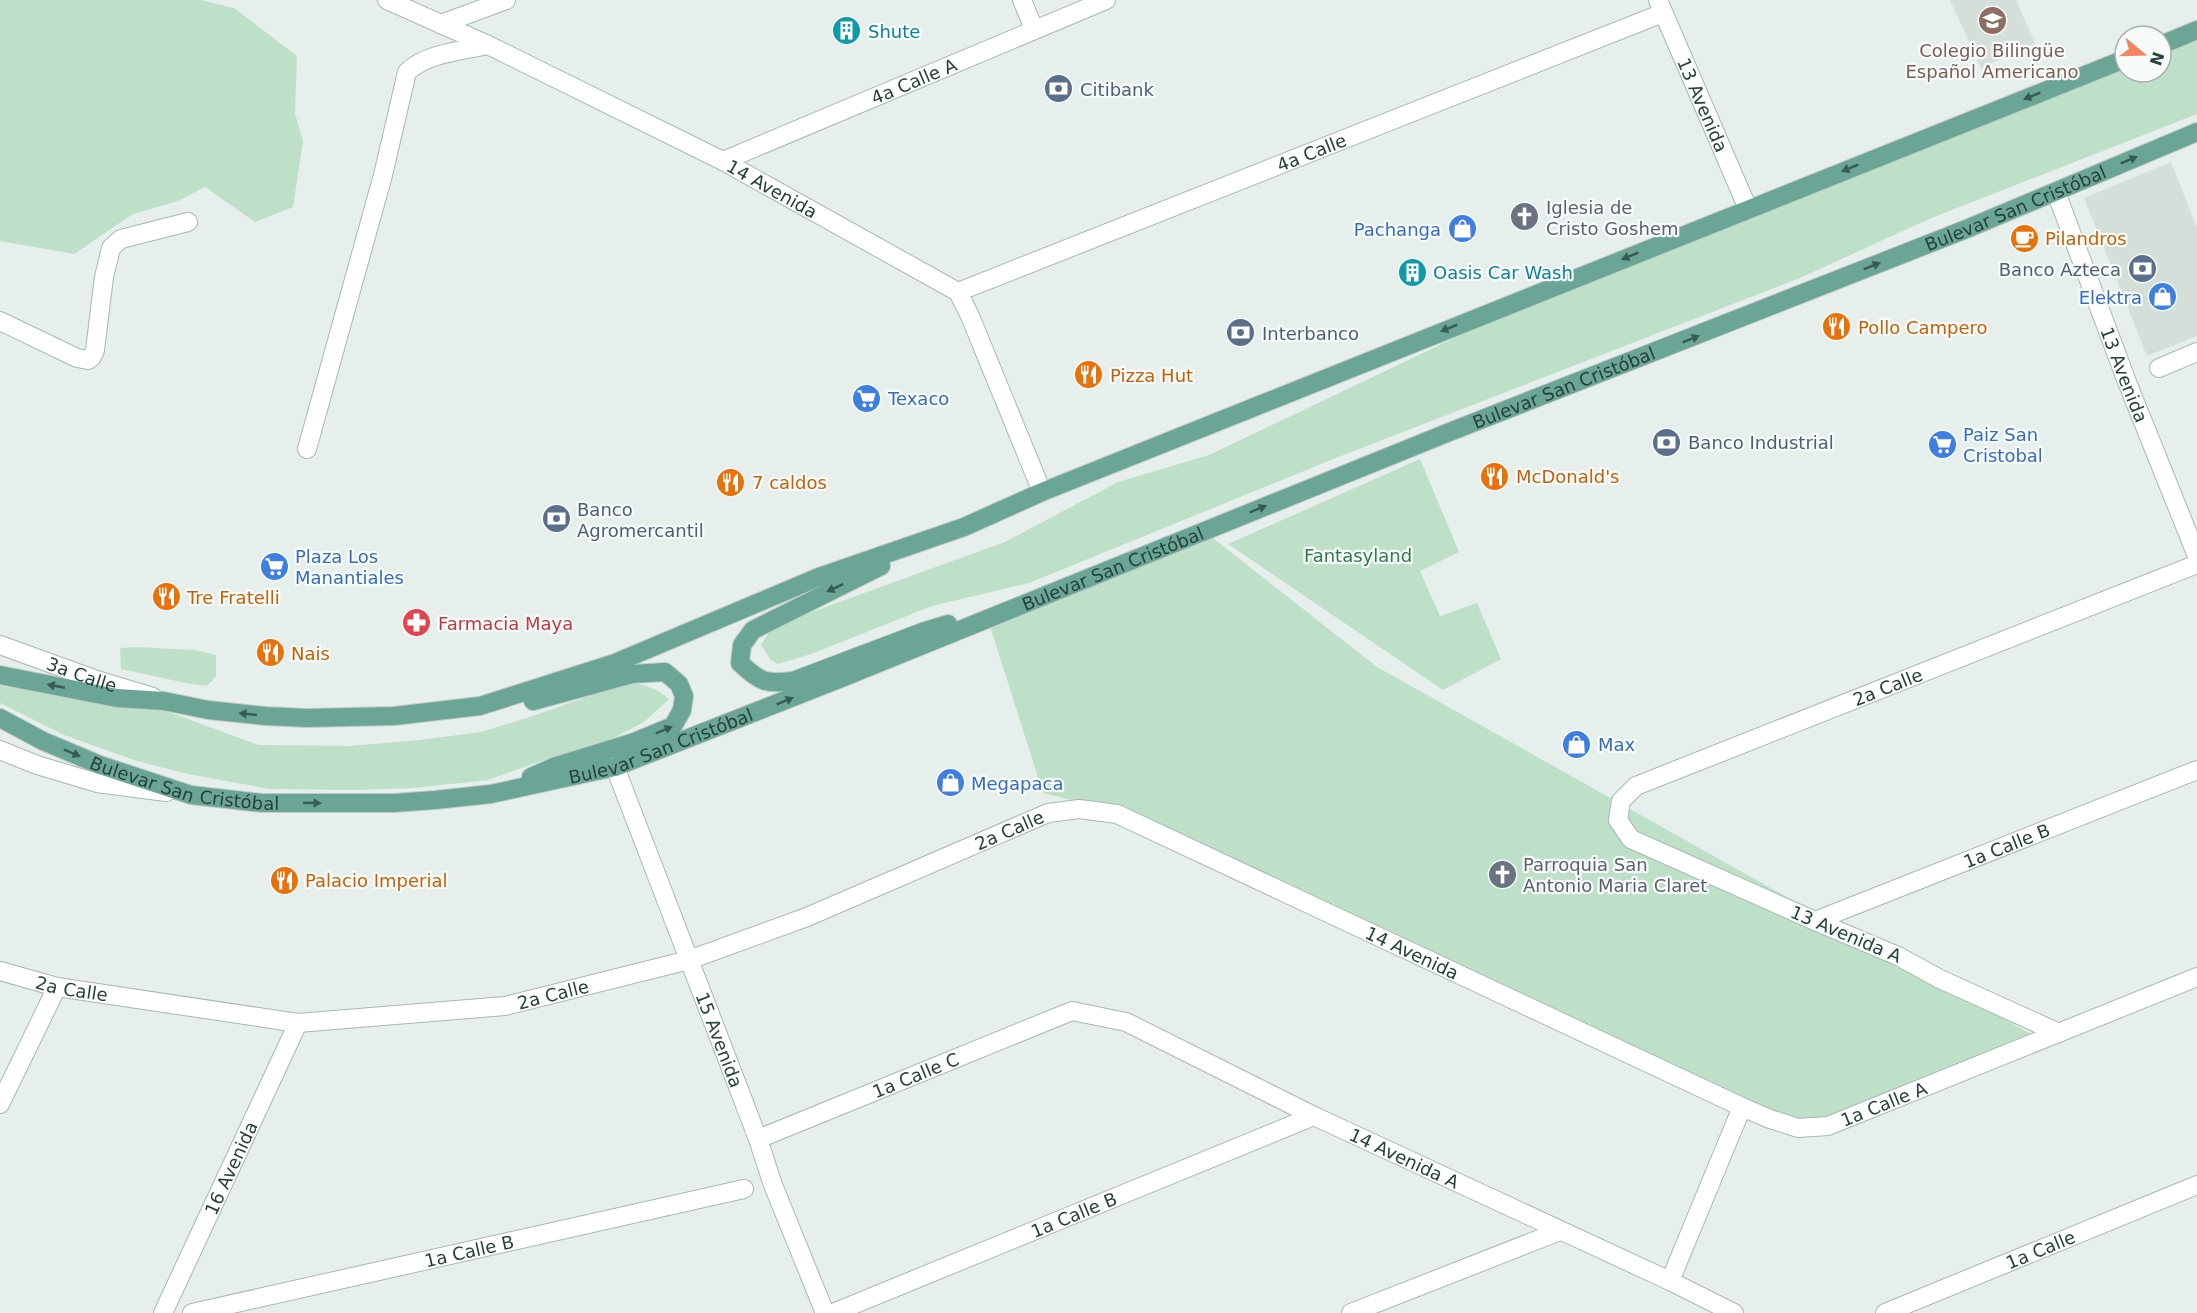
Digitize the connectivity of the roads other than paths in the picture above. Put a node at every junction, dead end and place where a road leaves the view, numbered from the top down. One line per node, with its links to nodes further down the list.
1 (387, 0): 6 (street, 14 Avenida)
2 (506, 0): 6 (street)
3 (1022, 0): 7 (street)
4 (1106, 0): 7 (street, 4a Calle A)
5 (1660, 7): 15 (street, 13 Avenida); 17 (street, 4a Calle)
6 (441, 24): 10 (street, 14 Avenida)
7 (1034, 29): 13 (street, 4a Calle A)
8 (2197, 30): 9 (main road)
9 (2173, 40)
10 (488, 45): 13 (street, 14 Avenida); 21 (street)
11 (2113, 64): 15 (main road, one-way to 15)
12 (2197, 132): 14 (main road, Bulevar San Cristóbal, one-way to 12)
13 (723, 161): 17 (street, 14 Avenida)
14 (2056, 192): 24 (street, 13 Avenida); 26 (main road, Bulevar San Cristóbal, one-way to 14)
15 (1748, 209): 22 (main road, one-way to 22)
16 (188, 222): 18 (street)
17 (958, 292): 22 (street)
18 (0, 321)
19 (2197, 352): 20 (street)
20 (2159, 368)
21 (307, 449)
22 (1042, 492): 23 (main road)
23 (964, 527): 26 (main road, one-way to 26); 30 (main road)
24 (2197, 556)
25 (2197, 564): 38 (street, 2a Calle)
26 (1035, 600): 33 (main road, Bulevar San Cristóbal, one-way to 26)
27 (0, 645): 29 (street, 3a Calle)
28 (0, 675): 29 (main road, one-way to 28)
29 (164, 701): 30 (main road, one-way to 29)
30 (480, 706): 35 (main road, one-way to 30)
31 (0, 718): 36 (main road, Bulevar San Cristóbal, one-way to 36)
32 (0, 750): 36 (street)
33 (615, 767): 35 (main road, Bulevar San Cristóbal); 40 (street, 15 Avenida)
34 (2197, 770): 39 (street, 1a Calle B)
35 (491, 794): 36 (main road, Bulevar San Cristóbal, one-way to 35)
36 (191, 795)
37 (1079, 809): 40 (street, 2a Calle); 48 (street, 14 Avenida)
38 (1631, 839): 39 (street, 13 Avenida A)
39 (1815, 921): 46 (street, 13 Avenida A)
40 (689, 960): 45 (street, 2a Calle); 50 (street, 15 Avenida)
41 (0, 970): 43 (street, 2a Calle)
42 (2197, 977): 46 (street, 1a Calle A)
43 (57, 987): 45 (street, 2a Calle); 47 (street)
44 (1072, 1011): 49 (street, 14 Avenida A); 50 (street, 1a Calle C)
45 (298, 1023): 56 (street, 16 Avenida)
46 (2059, 1033): 48 (street, 1a Calle A)
47 (0, 1104)
48 (1742, 1107): 54 (street)
49 (1314, 1116): 53 (street, 14 Avenida A); 59 (street, 1a Calle B)
50 (758, 1139): 58 (street, 15 Avenida)
51 (2197, 1185): 55 (street, 1a Calle)
52 (744, 1189): 57 (street, 1a Calle B)
53 (1560, 1231): 54 (street, 14 Avenida A); 60 (street)
54 (1670, 1281): 61 (street, 14 Avenida A)
55 (1913, 1302): 62 (street, 1a Calle); 63 (street)
56 (163, 1313)
57 (192, 1313)
58 (825, 1313)
59 (833, 1313)
60 (1352, 1313)
61 (1734, 1313)
62 (1885, 1313)
63 (1930, 1313)

